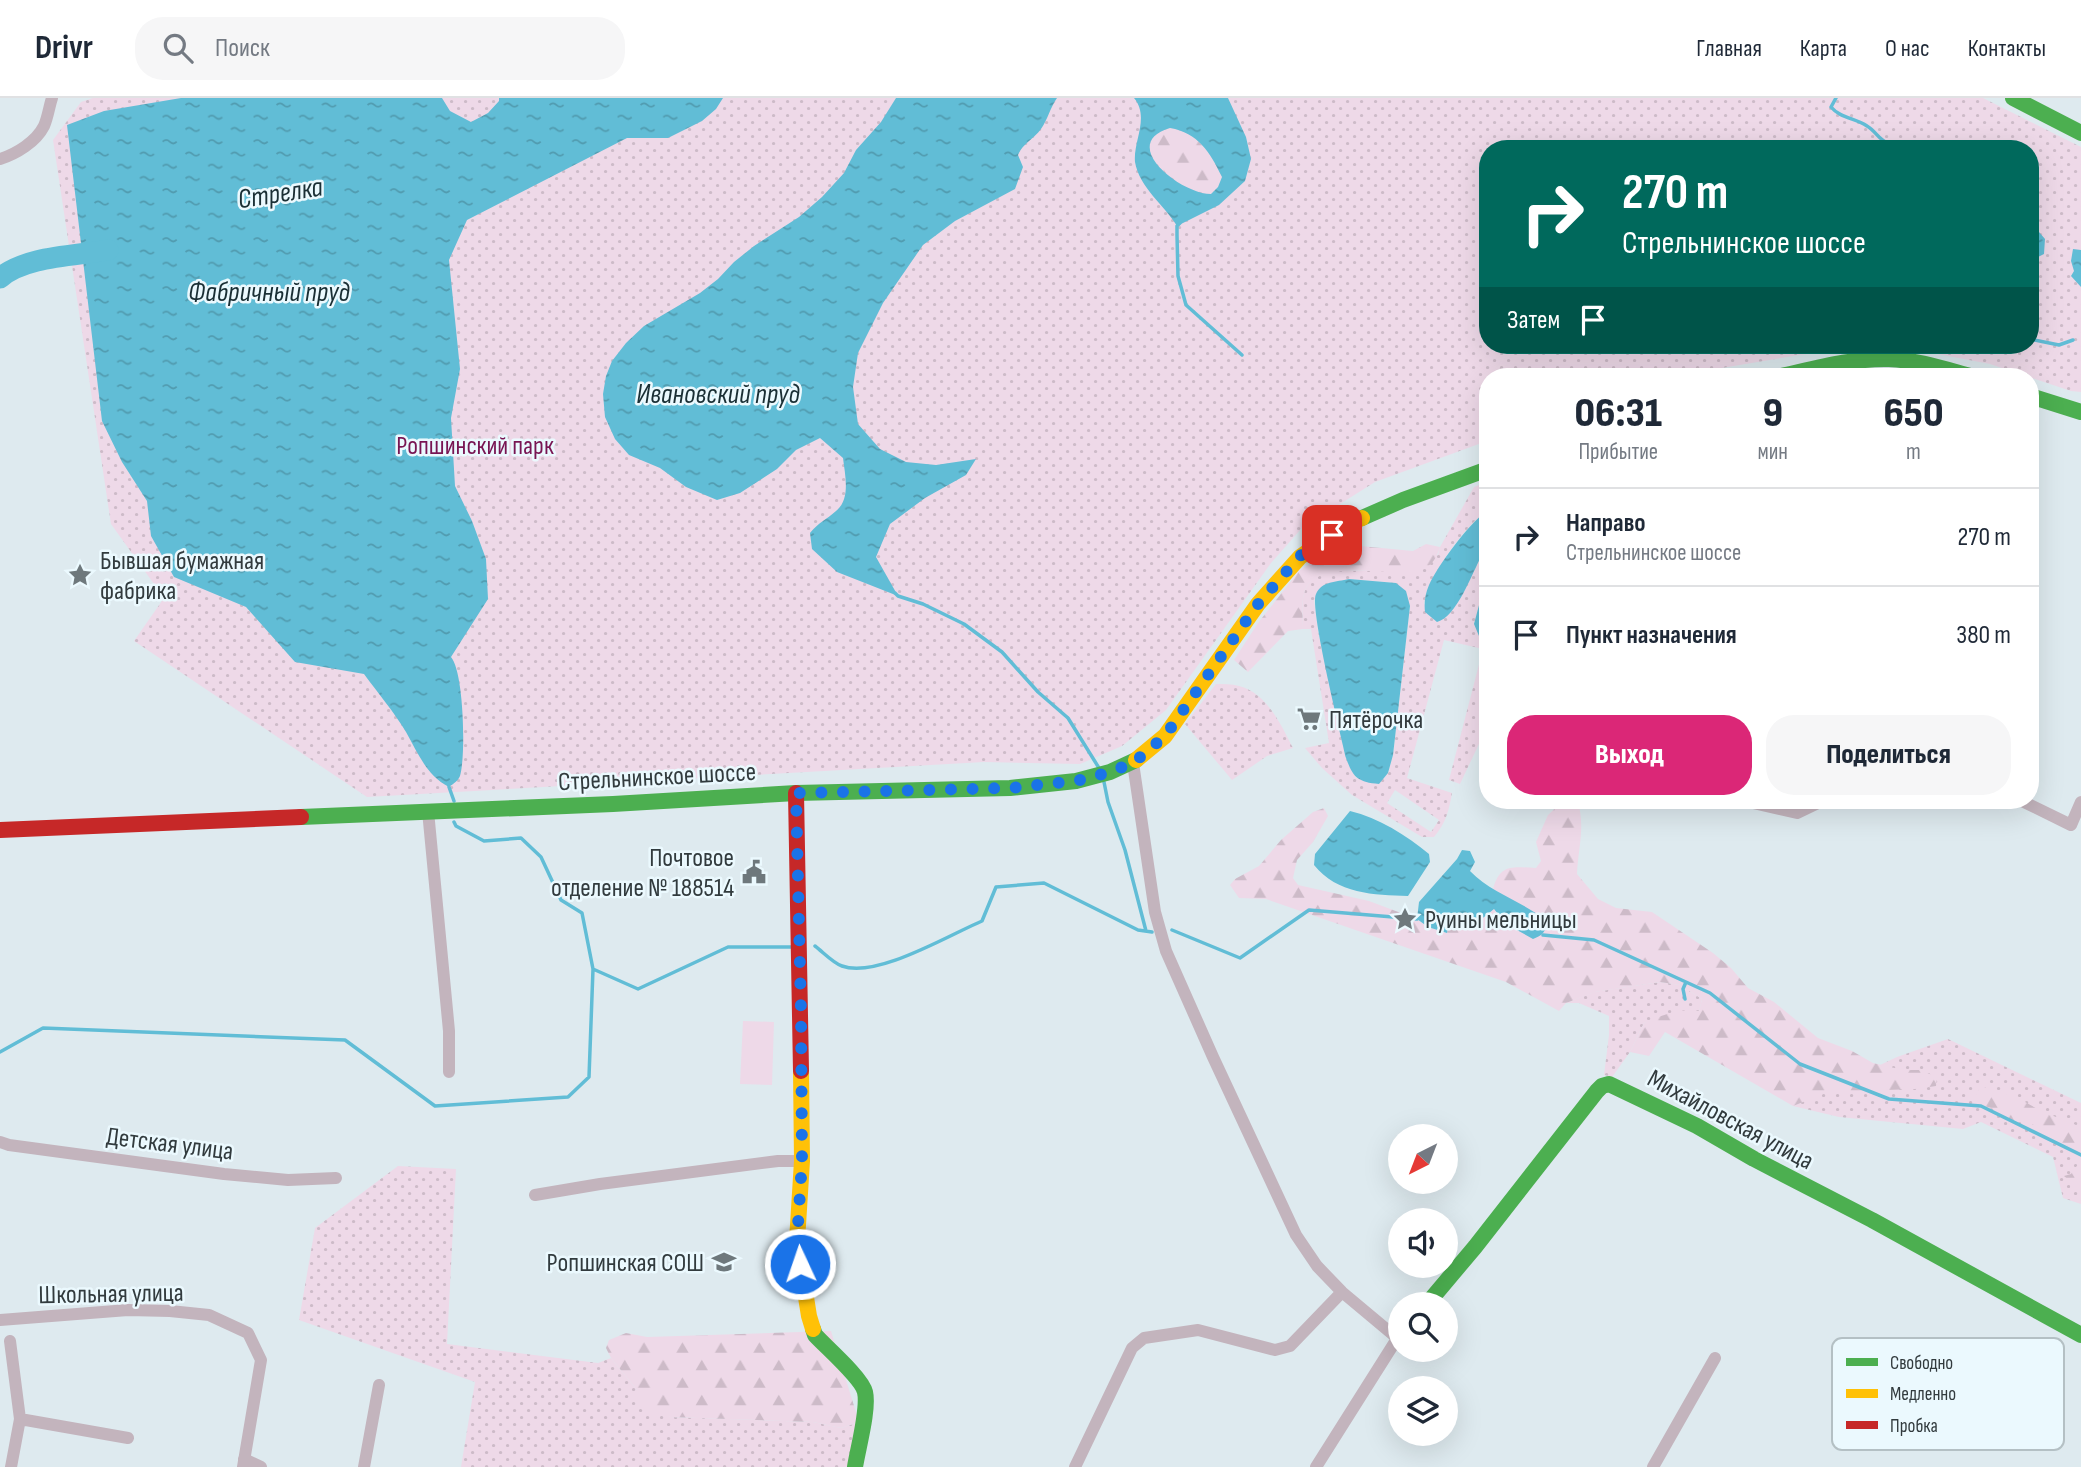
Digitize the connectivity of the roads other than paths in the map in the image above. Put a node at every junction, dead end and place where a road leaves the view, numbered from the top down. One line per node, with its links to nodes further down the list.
1 (52, 98): 4 (street)
2 (2013, 98): 3 (main road)
3 (2081, 133)
4 (0, 159)
5 (1826, 368): 6 (main road)
6 (1943, 368)
7 (2039, 399): 8 (main road)
8 (2081, 412)
9 (1479, 472): 10 (main road, Стрельнинское шоссе)
10 (1133, 763): 11 (main road, Стрельнинское шоссе); 24 (street)
11 (796, 793): 16 (main road, Стрельнинское шоссе); 21 (main road)
12 (2081, 802): 17 (street)
13 (1779, 809): 14 (street)
14 (1805, 809)
15 (2039, 809): 17 (street)
16 (428, 811): 18 (main road, Стрельнинское шоссе); 19 (street)
17 (2076, 827)
18 (0, 830)
19 (449, 1072)
20 (0, 1142): 22 (street, Детская улица)
21 (802, 1161): 23 (street); 39 (main road)
22 (336, 1178)
23 (535, 1195)
24 (1342, 1292): 27 (street); 40 (street)
25 (1437, 1292): 28 (main road, Михайловская улица)
26 (0, 1320): 35 (street, Школьная улица)
27 (1388, 1328)
28 (2081, 1335)
29 (10, 1341): 33 (street)
30 (1388, 1352): 41 (street)
31 (1715, 1358): 42 (street)
32 (379, 1385): 38 (street)
33 (20, 1419): 34 (street); 36 (street)
34 (128, 1438)
35 (243, 1463): 37 (street)
36 (11, 1467)
37 (261, 1467)
38 (364, 1467)
39 (855, 1467)
40 (1075, 1467)
41 (1317, 1467)
42 (1653, 1467)

